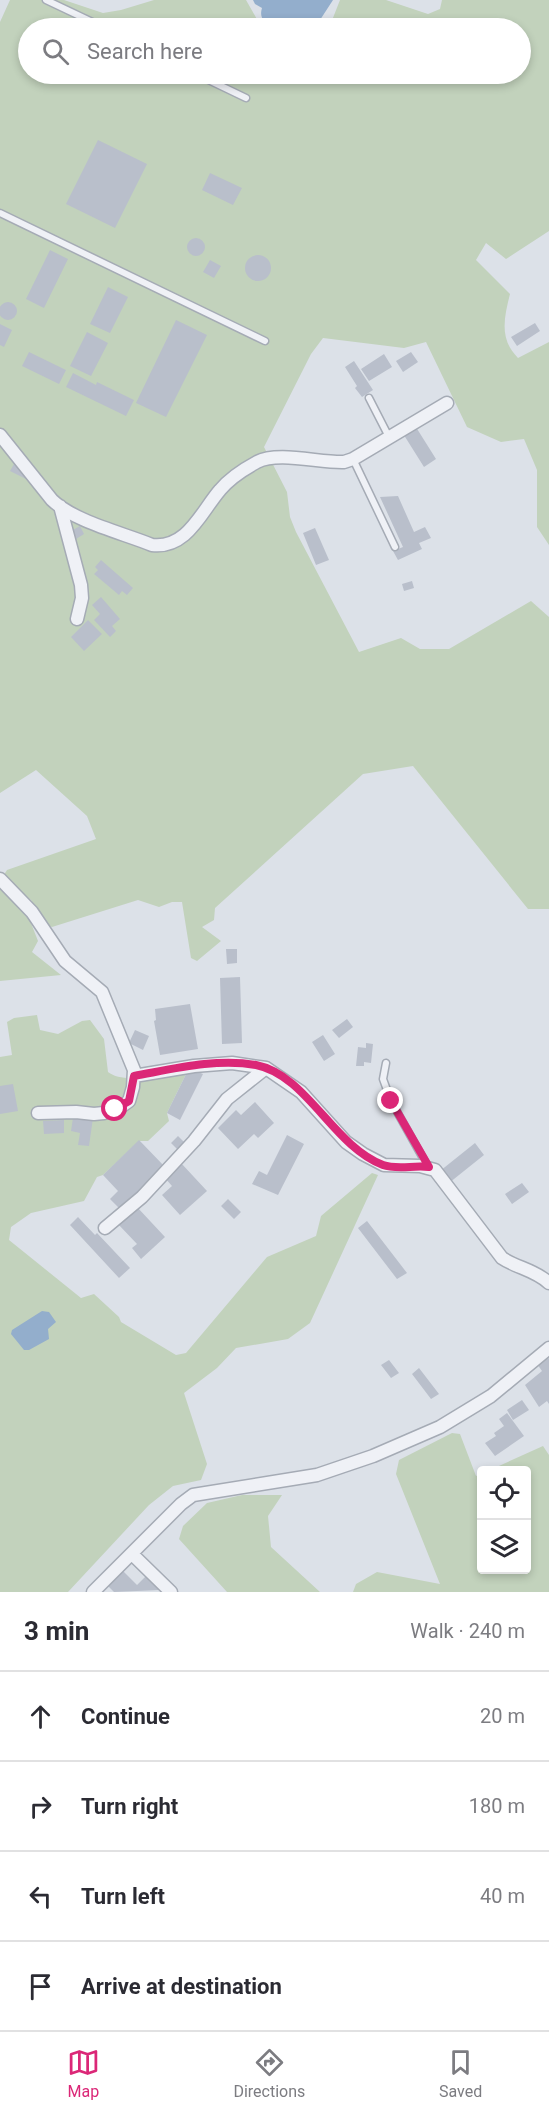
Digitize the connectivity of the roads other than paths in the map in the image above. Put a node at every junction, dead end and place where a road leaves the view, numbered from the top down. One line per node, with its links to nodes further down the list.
1 (46, 0): 2 (lane)
2 (84, 18)
3 (217, 84): 4 (lane)
4 (246, 98)
5 (0, 213): 6 (lane)
6 (265, 341)
7 (369, 398): 10 (lane)
8 (447, 403): 10 (street)
9 (0, 435): 12 (street)
10 (389, 437): 11 (street)
11 (353, 459): 12 (street); 13 (lane)
12 (60, 506): 14 (street)
13 (395, 547)
14 (78, 619)
15 (0, 879): 18 (street)
16 (386, 1063): 20 (lane)
17 (266, 1068): 18 (street); 20 (street); 21 (street)
18 (134, 1076): 19 (street)
19 (38, 1113)
20 (429, 1167): 22 (street)
21 (105, 1228)
22 (549, 1283)
23 (549, 1348): 24 (street)
24 (132, 1554): 25 (street); 26 (street)
25 (93, 1592)
26 (171, 1592)

